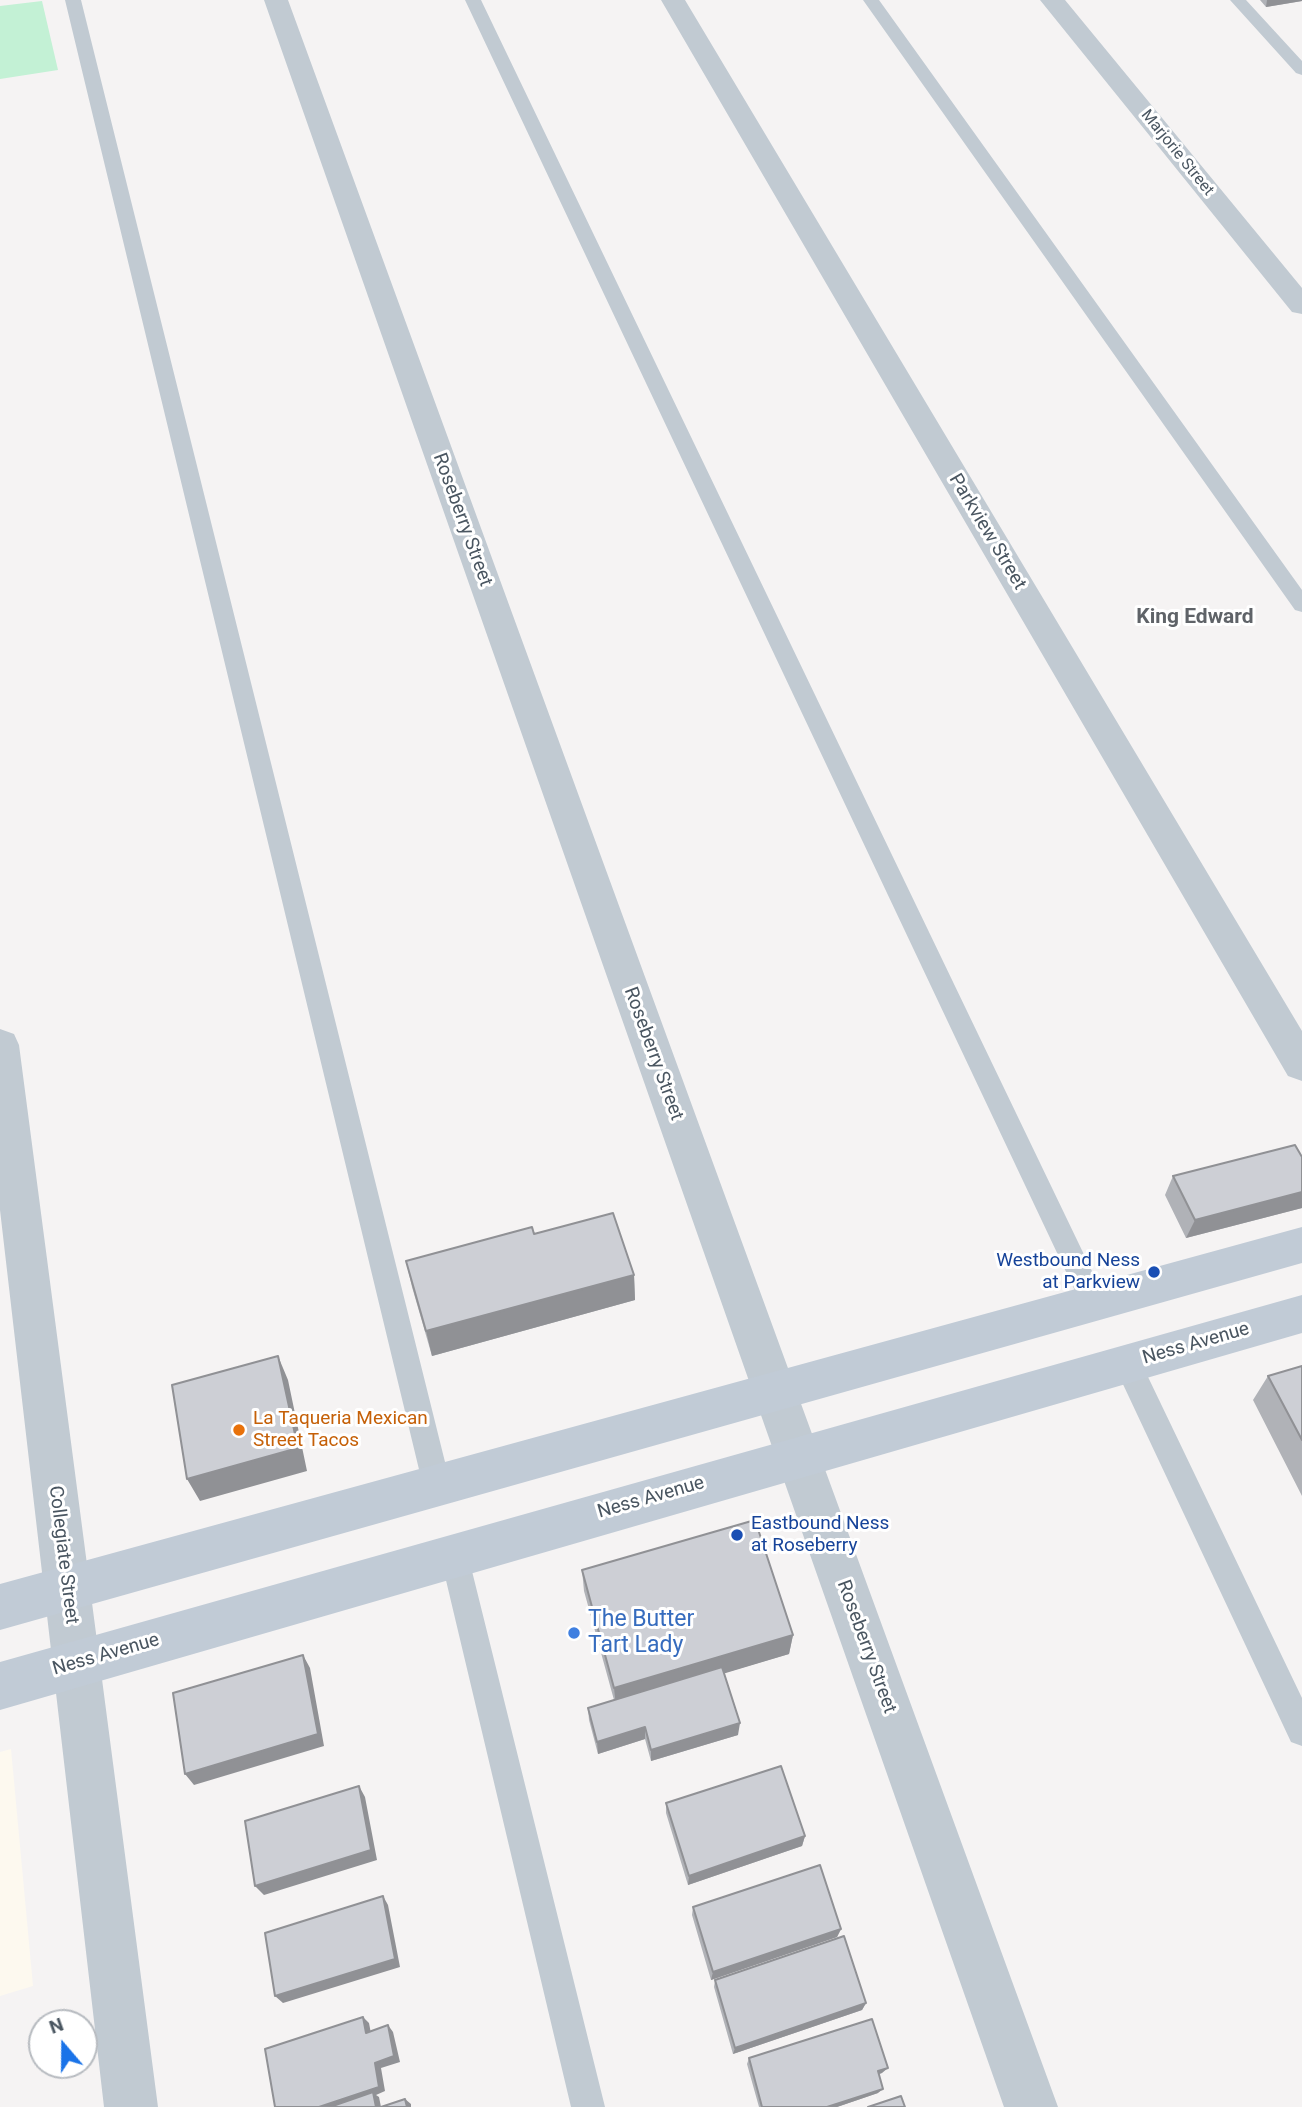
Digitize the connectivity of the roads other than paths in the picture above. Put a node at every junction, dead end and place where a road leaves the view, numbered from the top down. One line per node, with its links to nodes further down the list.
1 (73, 0): 19 (lane)
2 (276, 0): 17 (street, Roseberry Street)
3 (473, 0): 14 (lane)
4 (673, 0): 12 (street, Parkview Street)
5 (871, 0): 10 (lane)
6 (1052, 0): 9 (street, Marjorie Street)
7 (1238, 0): 8 (lane)
8 (1302, 70)
9 (1302, 306)
10 (1302, 605)
11 (0, 1045): 21 (street, Collegiate Street)
12 (1302, 1065)
13 (1302, 1245): 14 (main road)
14 (1094, 1303): 17 (main road)
15 (1302, 1314): 16 (main road, Ness Avenue)
16 (1127, 1363): 18 (main road, Ness Avenue); 25 (lane)
17 (774, 1392): 18 (street, Roseberry Street); 19 (main road)
18 (798, 1456): 20 (main road, Ness Avenue); 28 (street, Roseberry Street)
19 (437, 1486): 21 (main road)
20 (454, 1555): 23 (main road, Ness Avenue); 27 (lane)
21 (67, 1588): 22 (main road); 23 (street, Collegiate Street)
22 (0, 1607)
23 (77, 1663): 24 (main road, Ness Avenue); 26 (street, Collegiate Street)
24 (0, 1686)
25 (1302, 1731)
26 (131, 2107)
27 (588, 2107)
28 (1031, 2107)

